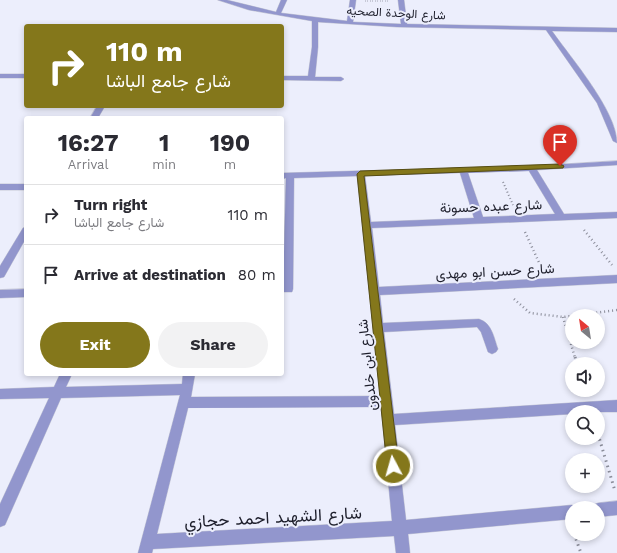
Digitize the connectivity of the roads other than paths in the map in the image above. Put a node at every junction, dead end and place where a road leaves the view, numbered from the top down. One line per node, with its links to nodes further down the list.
1 (221, 0): 5 (street, شارع الوحدة الصحيه)
2 (284, 0): 5 (street)
3 (353, 0): 7 (street)
4 (401, 1): 8 (street)
5 (278, 13): 6 (street, شارع الوحدة الصحيه)
6 (315, 19): 7 (street, شارع الوحدة الصحيه); 14 (street)
7 (350, 22): 8 (street, شارع الوحدة الصحيه)
8 (404, 26): 9 (street, شارع الوحدة الصحيه)
9 (548, 29): 10 (street, شارع الوحدة الصحيه); 16 (street)
10 (617, 30)
11 (0, 76): 12 (street)
12 (24, 76)
13 (284, 78): 14 (street)
14 (311, 78): 15 (street)
15 (341, 79)
16 (617, 142)
17 (617, 163): 18 (street)
18 (532, 168): 19 (street); 25 (street)
19 (463, 170): 20 (street); 26 (street)
20 (360, 174): 21 (street); 27 (street, شارع ابن خلدون)
21 (286, 176): 31 (street)
22 (0, 187): 23 (street)
23 (24, 187)
24 (617, 215): 25 (street, شارع عبده حسونة)
25 (561, 218): 26 (street, شارع عبده حسونة)
26 (480, 221): 27 (street, شارع عبده حسونة)
27 (366, 225): 32 (street, شارع ابن خلدون)
28 (24, 233): 29 (street)
29 (0, 274)
30 (617, 279): 32 (street, شارع حسن ابو مهدى)
31 (288, 290)
32 (374, 291): 35 (street, شارع ابن خلدون)
33 (24, 293): 34 (street)
34 (0, 294)
35 (378, 328): 36 (street); 42 (street, شارع ابن خلدون)
36 (492, 349)
37 (65, 376): 40 (street)
38 (189, 376): 39 (street)
39 (186, 389): 40 (street); 43 (street)
40 (59, 392): 41 (street); 49 (street)
41 (0, 394)
42 (386, 401): 43 (street); 45 (street, شارع ابن خلدون)
43 (183, 403): 51 (street)
44 (617, 406): 45 (street)
45 (388, 420): 50 (street, شارع ابن خلدون)
46 (617, 508): 47 (street)
47 (605, 509)
48 (565, 513): 50 (street, شارع الشهيد احمد حجازي)
49 (0, 520)
50 (400, 528): 51 (street, شارع الشهيد احمد حجازي); 52 (street, شارع ابن خلدون)
51 (146, 548)
52 (403, 553)

